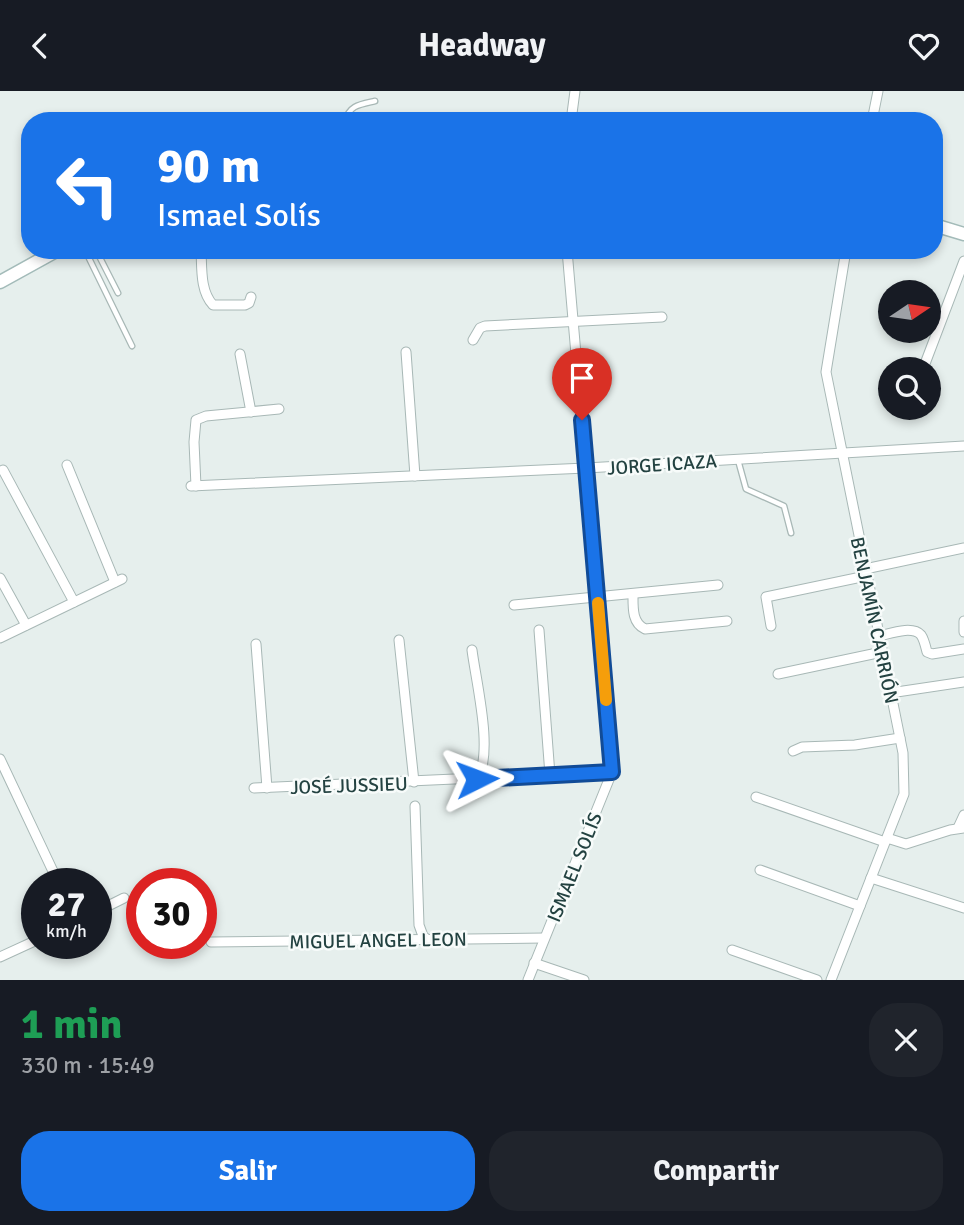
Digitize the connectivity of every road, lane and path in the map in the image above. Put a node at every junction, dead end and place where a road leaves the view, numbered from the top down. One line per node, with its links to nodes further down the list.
1 (575, 91): 5 (street)
2 (878, 91): 6 (street)
3 (375, 101): 4 (lane)
4 (349, 112)
5 (572, 112)
6 (874, 112)
7 (943, 228): 8 (street)
8 (964, 234)
9 (39, 259): 16 (street)
10 (89, 259): 22 (lane)
11 (101, 259): 17 (lane)
12 (202, 259): 18 (street)
13 (568, 259): 20 (street, ISMAEL SOLÍS)
14 (845, 259): 29 (street, BENJAMÍN CARRIÓN)
15 (964, 261): 25 (street)
16 (0, 282)
17 (118, 293)
18 (251, 297)
19 (662, 317): 20 (street)
20 (573, 323): 21 (street); 32 (street, ISMAEL SOLÍS)
21 (472, 340)
22 (132, 346)
23 (406, 352): 34 (street)
24 (240, 354): 27 (street)
25 (928, 357)
26 (279, 409): 27 (street)
27 (251, 412): 34 (street, JORGE ICAZA)
28 (964, 446): 29 (street, JORGE ICAZA)
29 (841, 452): 30 (street, JORGE ICAZA); 37 (street, BENJAMÍN CARRIÓN)
30 (738, 459): 32 (street, JORGE ICAZA); 35 (lane)
31 (67, 465): 42 (street)
32 (586, 468): 34 (street, JORGE ICAZA); 41 (street, ISMAEL SOLÍS)
33 (3, 470): 42 (street)
34 (415, 476)
35 (791, 533)
36 (964, 548): 37 (street)
37 (865, 572): 47 (street); 50 (street, BENJAMÍN CARRIÓN)
38 (0, 578): 46 (street)
39 (718, 586): 40 (street)
40 (633, 594): 41 (street); 44 (street)
41 (597, 598): 43 (street); 63 (street, ISMAEL SOLÍS)
42 (74, 602): 46 (street)
43 (514, 605)
44 (727, 621)
45 (964, 621): 49 (street)
46 (26, 625): 51 (street)
47 (771, 626)
48 (539, 630): 64 (street)
49 (964, 632)
50 (879, 636): 54 (street); 56 (street, BENJAMÍN CARRIÓN)
51 (0, 638)
52 (399, 641): 66 (street)
53 (256, 644): 68 (street)
54 (964, 649)
55 (472, 650): 65 (street)
56 (882, 652): 57 (street); 59 (street, BENJAMÍN CARRIÓN)
57 (778, 674)
58 (964, 682): 59 (street)
59 (890, 692): 60 (street, BENJAMÍN CARRIÓN)
60 (900, 738): 61 (street); 73 (street, BENJAMÍN CARRIÓN)
61 (793, 751)
62 (0, 759): 74 (street)
63 (612, 772): 64 (street, JOSÉ JUSSIEU); 81 (street, ISMAEL SOLÍS)
64 (550, 775): 65 (street, JOSÉ JUSSIEU)
65 (477, 779): 66 (street, JOSÉ JUSSIEU)
66 (415, 782): 68 (street, JOSÉ JUSSIEU)
67 (254, 788): 68 (street, JOSÉ JUSSIEU)
68 (267, 788)
69 (756, 797): 73 (street)
70 (415, 806): 82 (street)
71 (964, 815): 72 (street)
72 (961, 828): 73 (street)
73 (886, 840): 76 (street, BENJAMÍN CARRIÓN)
74 (51, 868)
75 (760, 870): 79 (street)
76 (871, 878): 79 (street, BENJAMÍN CARRIÓN); 80 (street)
77 (124, 898): 78 (street)
78 (112, 904)
79 (860, 906): 91 (street, BENJAMÍN CARRIÓN)
80 (964, 908)
81 (544, 938): 82 (street, MIGUEL ANGEL LEON); 87 (street, ISMAEL SOLÍS)
82 (428, 940): 83 (street, MIGUEL ANGEL LEON)
83 (217, 942)
84 (21, 947): 86 (street)
85 (732, 950): 90 (street)
86 (0, 957)
87 (534, 963): 88 (street, ISMAEL SOLÍS); 89 (street)
88 (528, 980)
89 (584, 980)
90 (817, 980)
91 (831, 980)

